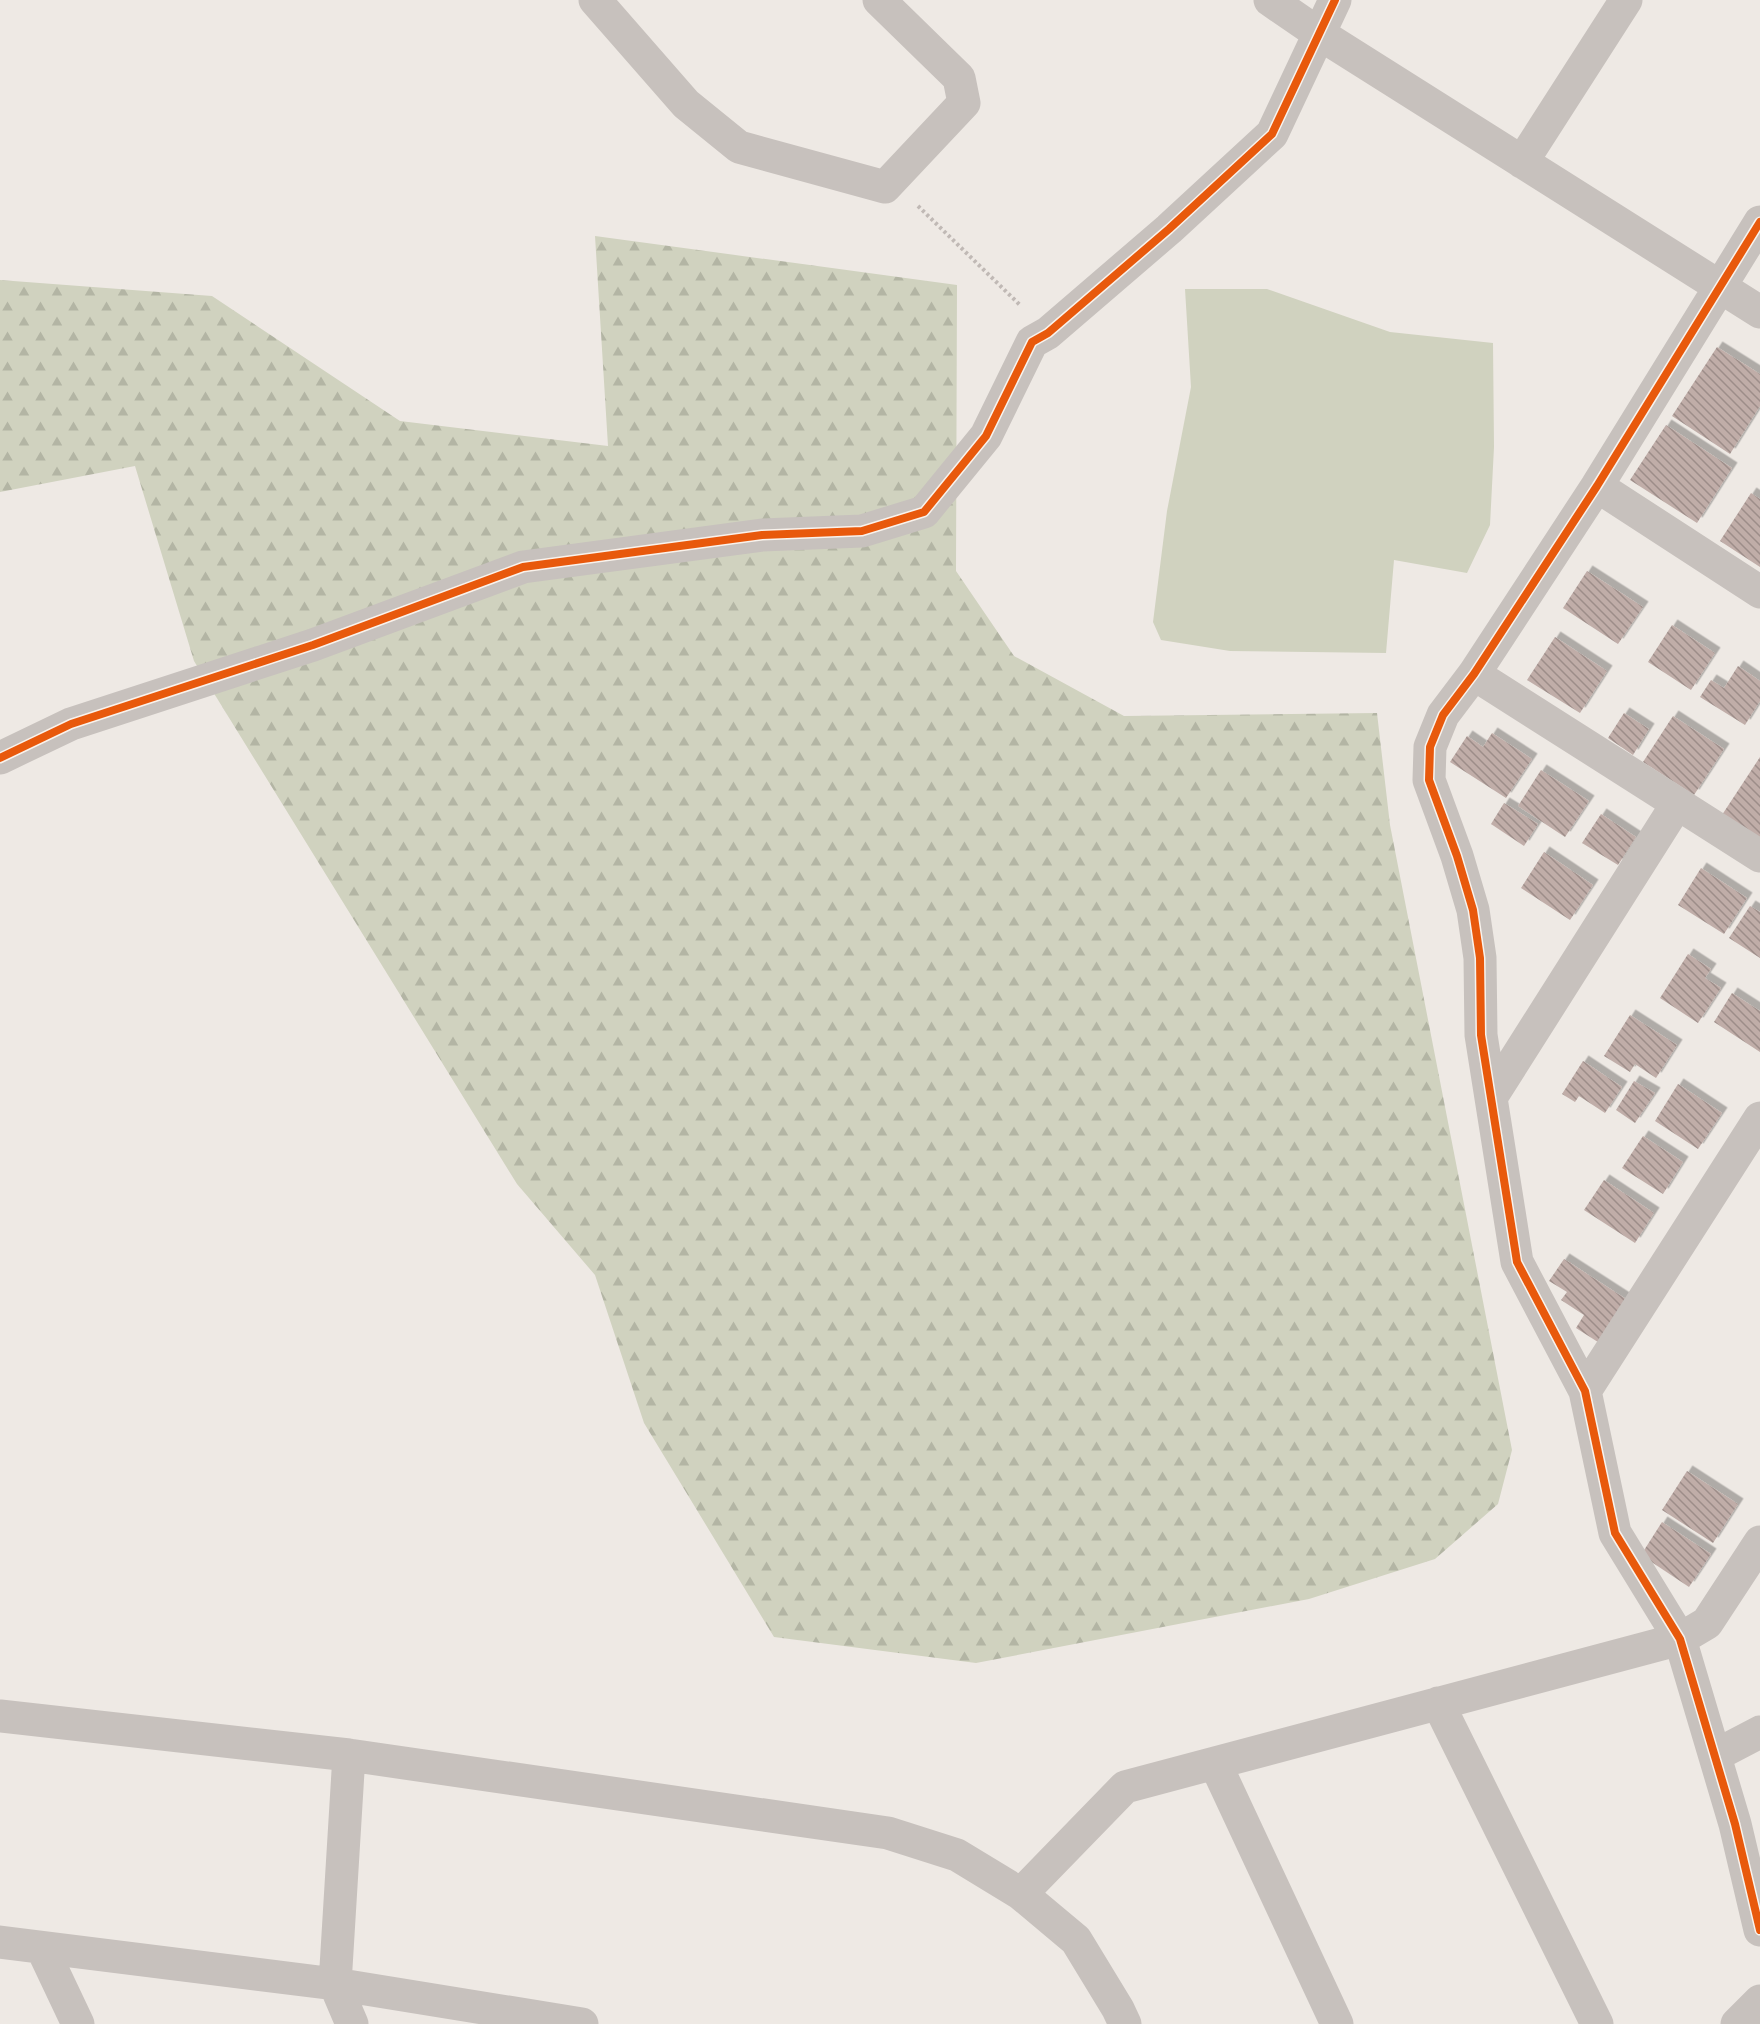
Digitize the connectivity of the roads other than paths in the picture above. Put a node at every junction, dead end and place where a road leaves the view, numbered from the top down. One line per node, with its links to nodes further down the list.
1 (595, 0): 2 (street)
2 (879, 0)
3 (1270, 0): 6 (street)
4 (1335, 0): 6 (street)
5 (1626, 0): 7 (street)
6 (1318, 33): 7 (street); 14 (street)
7 (1522, 162): 9 (street)
8 (1760, 222): 9 (street)
9 (1720, 286): 10 (street); 11 (street)
10 (1760, 312)
11 (1597, 486): 12 (street); 13 (street)
12 (1760, 592)
13 (1474, 674): 15 (street); 17 (street)
14 (0, 758)
15 (1677, 804): 16 (street); 17 (street)
16 (1760, 856)
17 (1492, 1096): 19 (street)
18 (1760, 1118): 19 (street)
19 (1585, 1391): 21 (street)
20 (1760, 1542): 21 (street)
21 (1680, 1639): 22 (street); 26 (street)
22 (1438, 1703): 27 (street); 39 (street)
23 (0, 1716): 25 (street)
24 (1760, 1732): 26 (street)
25 (349, 1755): 28 (street); 32 (street)
26 (1716, 1755): 29 (street)
27 (1215, 1764): 28 (street); 38 (street)
28 (1021, 1894): 37 (street)
29 (1760, 1930)
30 (0, 1942): 31 (street)
31 (42, 1948): 32 (street); 34 (street)
32 (334, 1984): 35 (street); 36 (street)
33 (1760, 2001): 40 (street)
34 (78, 2024)
35 (352, 2024)
36 (582, 2024)
37 (1125, 2024)
38 (1337, 2024)
39 (1598, 2024)
40 (1737, 2024)

